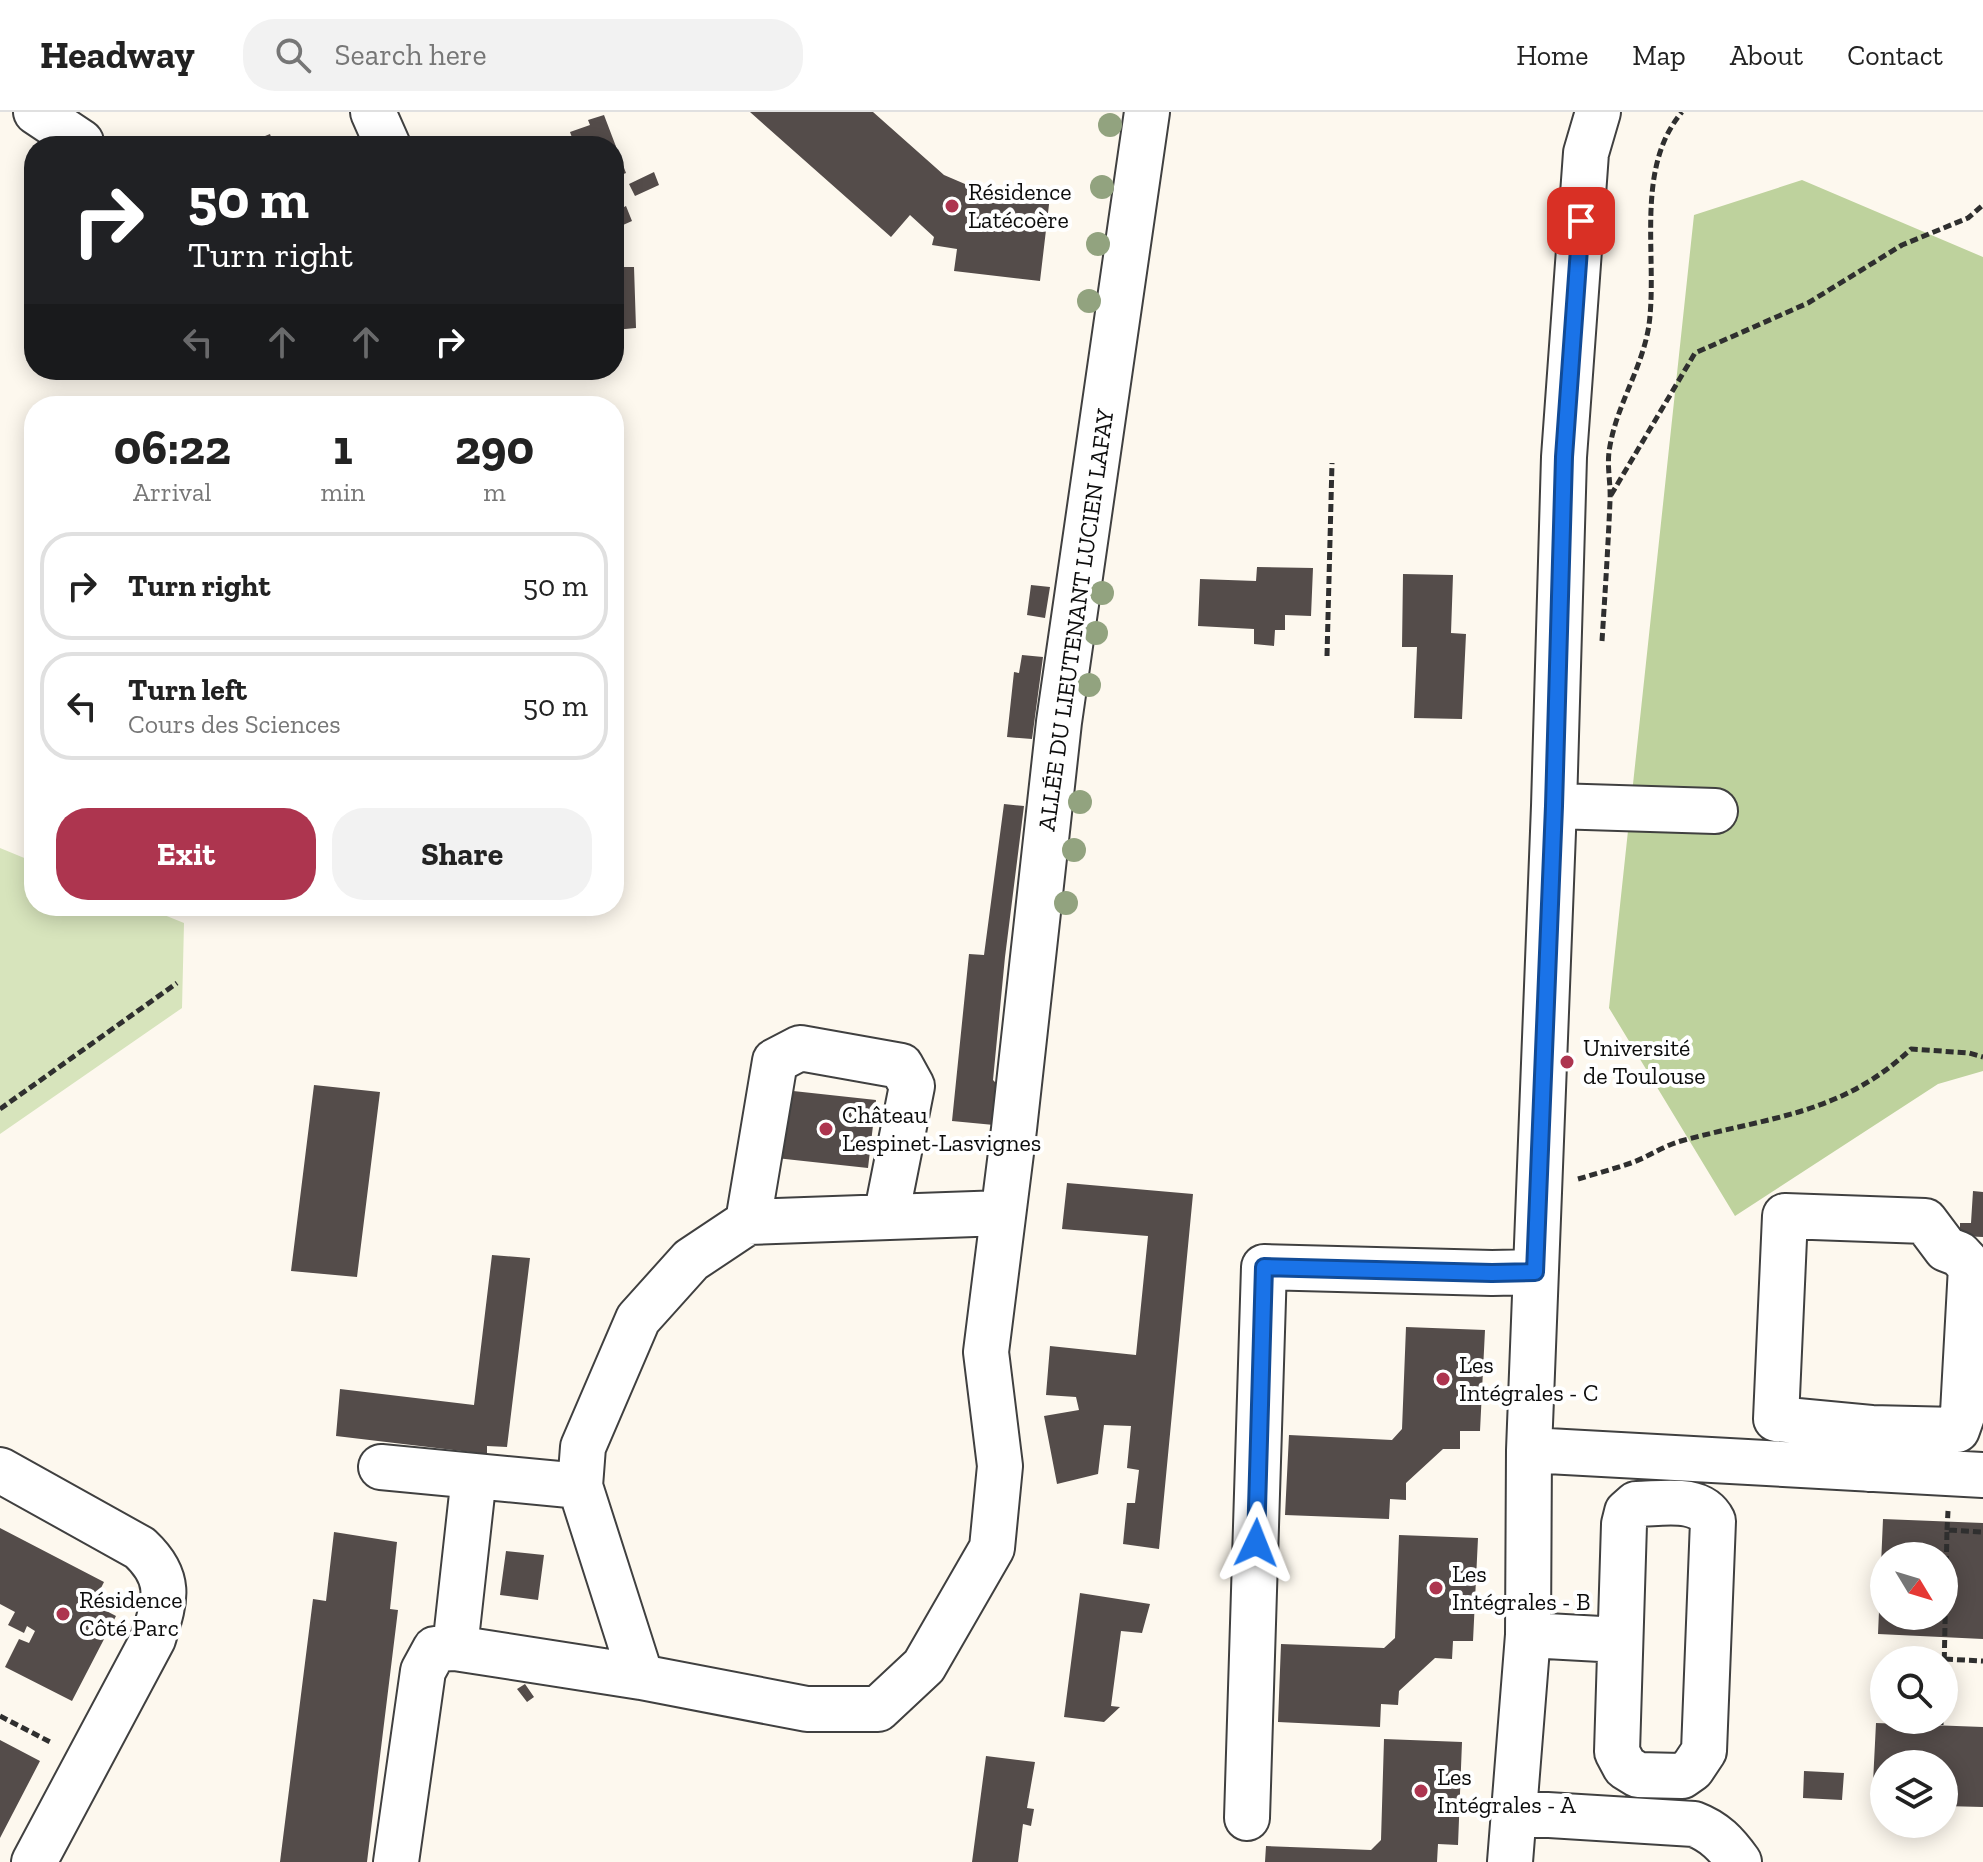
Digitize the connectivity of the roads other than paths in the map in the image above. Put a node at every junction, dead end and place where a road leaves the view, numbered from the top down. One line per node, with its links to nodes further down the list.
1 (36, 112): 5 (street)
2 (373, 112): 6 (street)
3 (1147, 112): 9 (street, ALLÉE DU LIEUTENANT LUCIEN LAFAY)
4 (1598, 112): 7 (street)
5 (72, 136)
6 (384, 136)
7 (1554, 806): 8 (street); 12 (street)
8 (1715, 811)
9 (1003, 1213): 10 (street); 23 (street, ALLÉE DU LIEUTENANT LUCIEN LAFAY)
10 (886, 1217): 11 (street); 11 (street)
11 (748, 1222): 19 (street)
12 (1535, 1272): 14 (street); 25 (street)
13 (1870, 1448): 13 (street); 14 (street); 17 (street)
14 (1529, 1450): 20 (street)
15 (381, 1467): 18 (street)
16 (0, 1470): 26 (street)
17 (1983, 1475)
18 (474, 1476): 19 (street); 22 (street)
19 (580, 1486): 23 (street)
20 (1528, 1635): 21 (street); 24 (street)
21 (1619, 1640): 21 (street)
22 (455, 1648): 23 (street, ALLÉE DU LIEUTENANT LUCIEN LAFAY); 27 (street)
23 (641, 1677)
24 (1515, 1813): 28 (street); 29 (street)
25 (1247, 1818)
26 (34, 1862)
27 (396, 1862)
28 (1510, 1862)
29 (1739, 1862)

